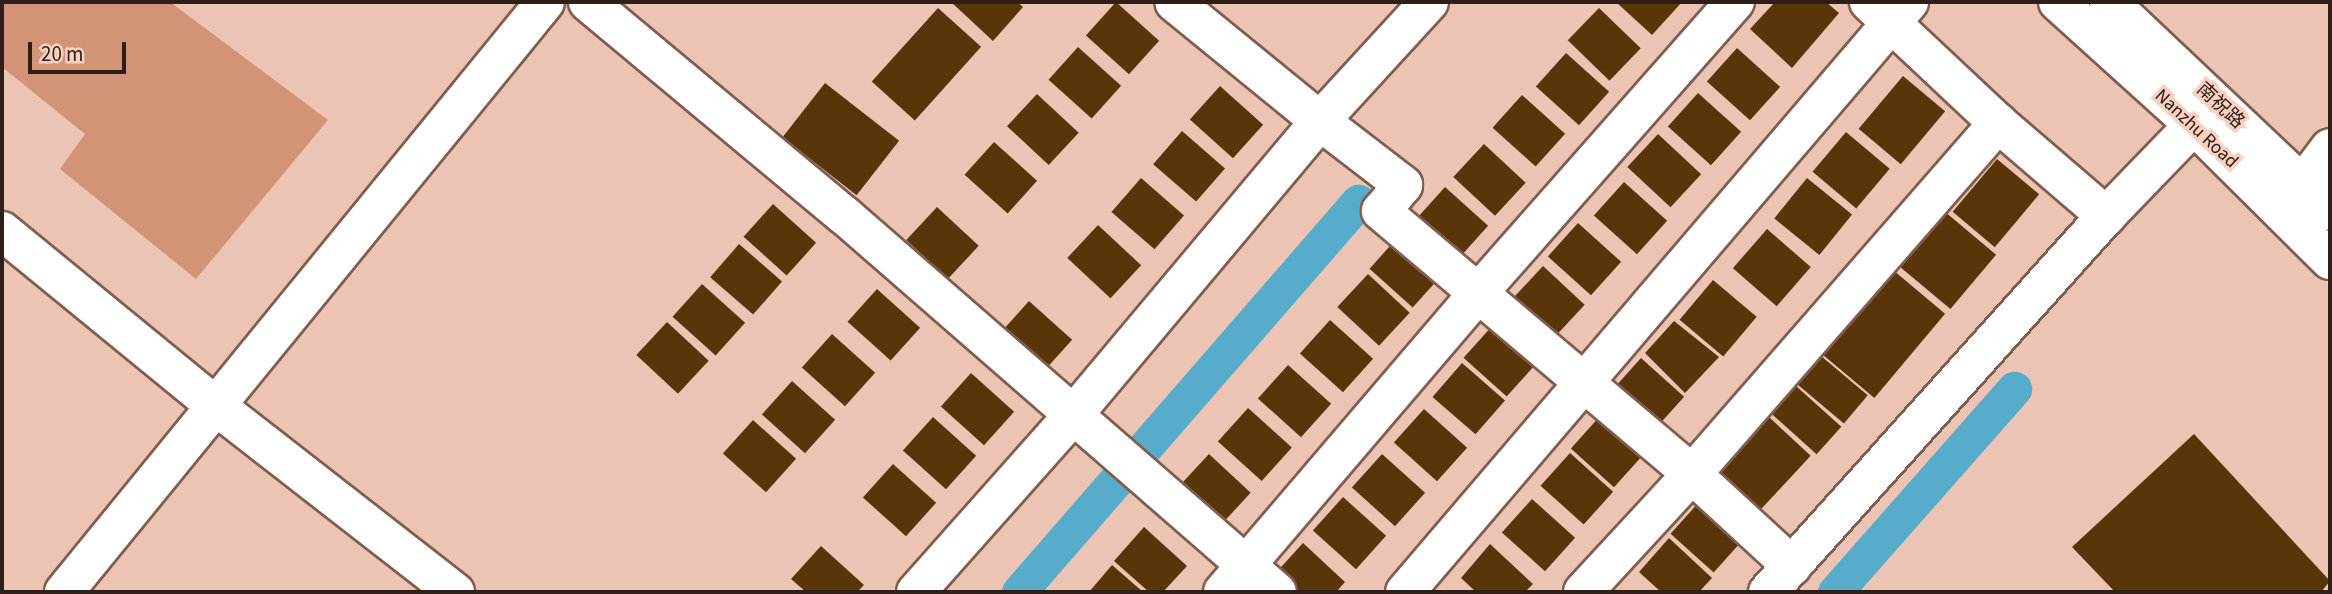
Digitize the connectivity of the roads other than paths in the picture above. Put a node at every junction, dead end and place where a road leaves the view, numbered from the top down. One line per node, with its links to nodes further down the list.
1 (545, 2): 20 (street)
2 (588, 2): 21 (street)
3 (1174, 2): 9 (street)
4 (1429, 2): 9 (street)
5 (1735, 2): 18 (street)
6 (2058, 2): 11 (street, Nanzhu Road)
7 (2109, 2): 13 (street, 南祝路)
8 (1890, 8): 10 (street); 19 (street)
9 (1320, 121): 18 (street); 21 (street)
10 (1998, 122): 15 (street); 22 (street)
11 (2194, 125): 13 (street, Nanzhu Road); 15 (street)
12 (2330, 148): 13 (street)
13 (2287, 192): 14 (street, 南祝路); 17 (street, Nanzhu Road)
14 (2330, 211)
15 (2106, 216): 24 (street)
16 (2, 231): 20 (street)
17 (2330, 260)
18 (1479, 292): 19 (street); 23 (street)
19 (1583, 382): 22 (street); 29 (street)
20 (216, 406): 25 (street); 26 (street)
21 (1081, 419): 23 (street); 27 (street)
22 (1692, 474): 24 (street); 30 (street)
23 (1234, 579): 28 (street)
24 (1780, 579)
25 (64, 592)
26 (455, 592)
27 (915, 592)
28 (1277, 592)
29 (1405, 592)
30 (1583, 592)

